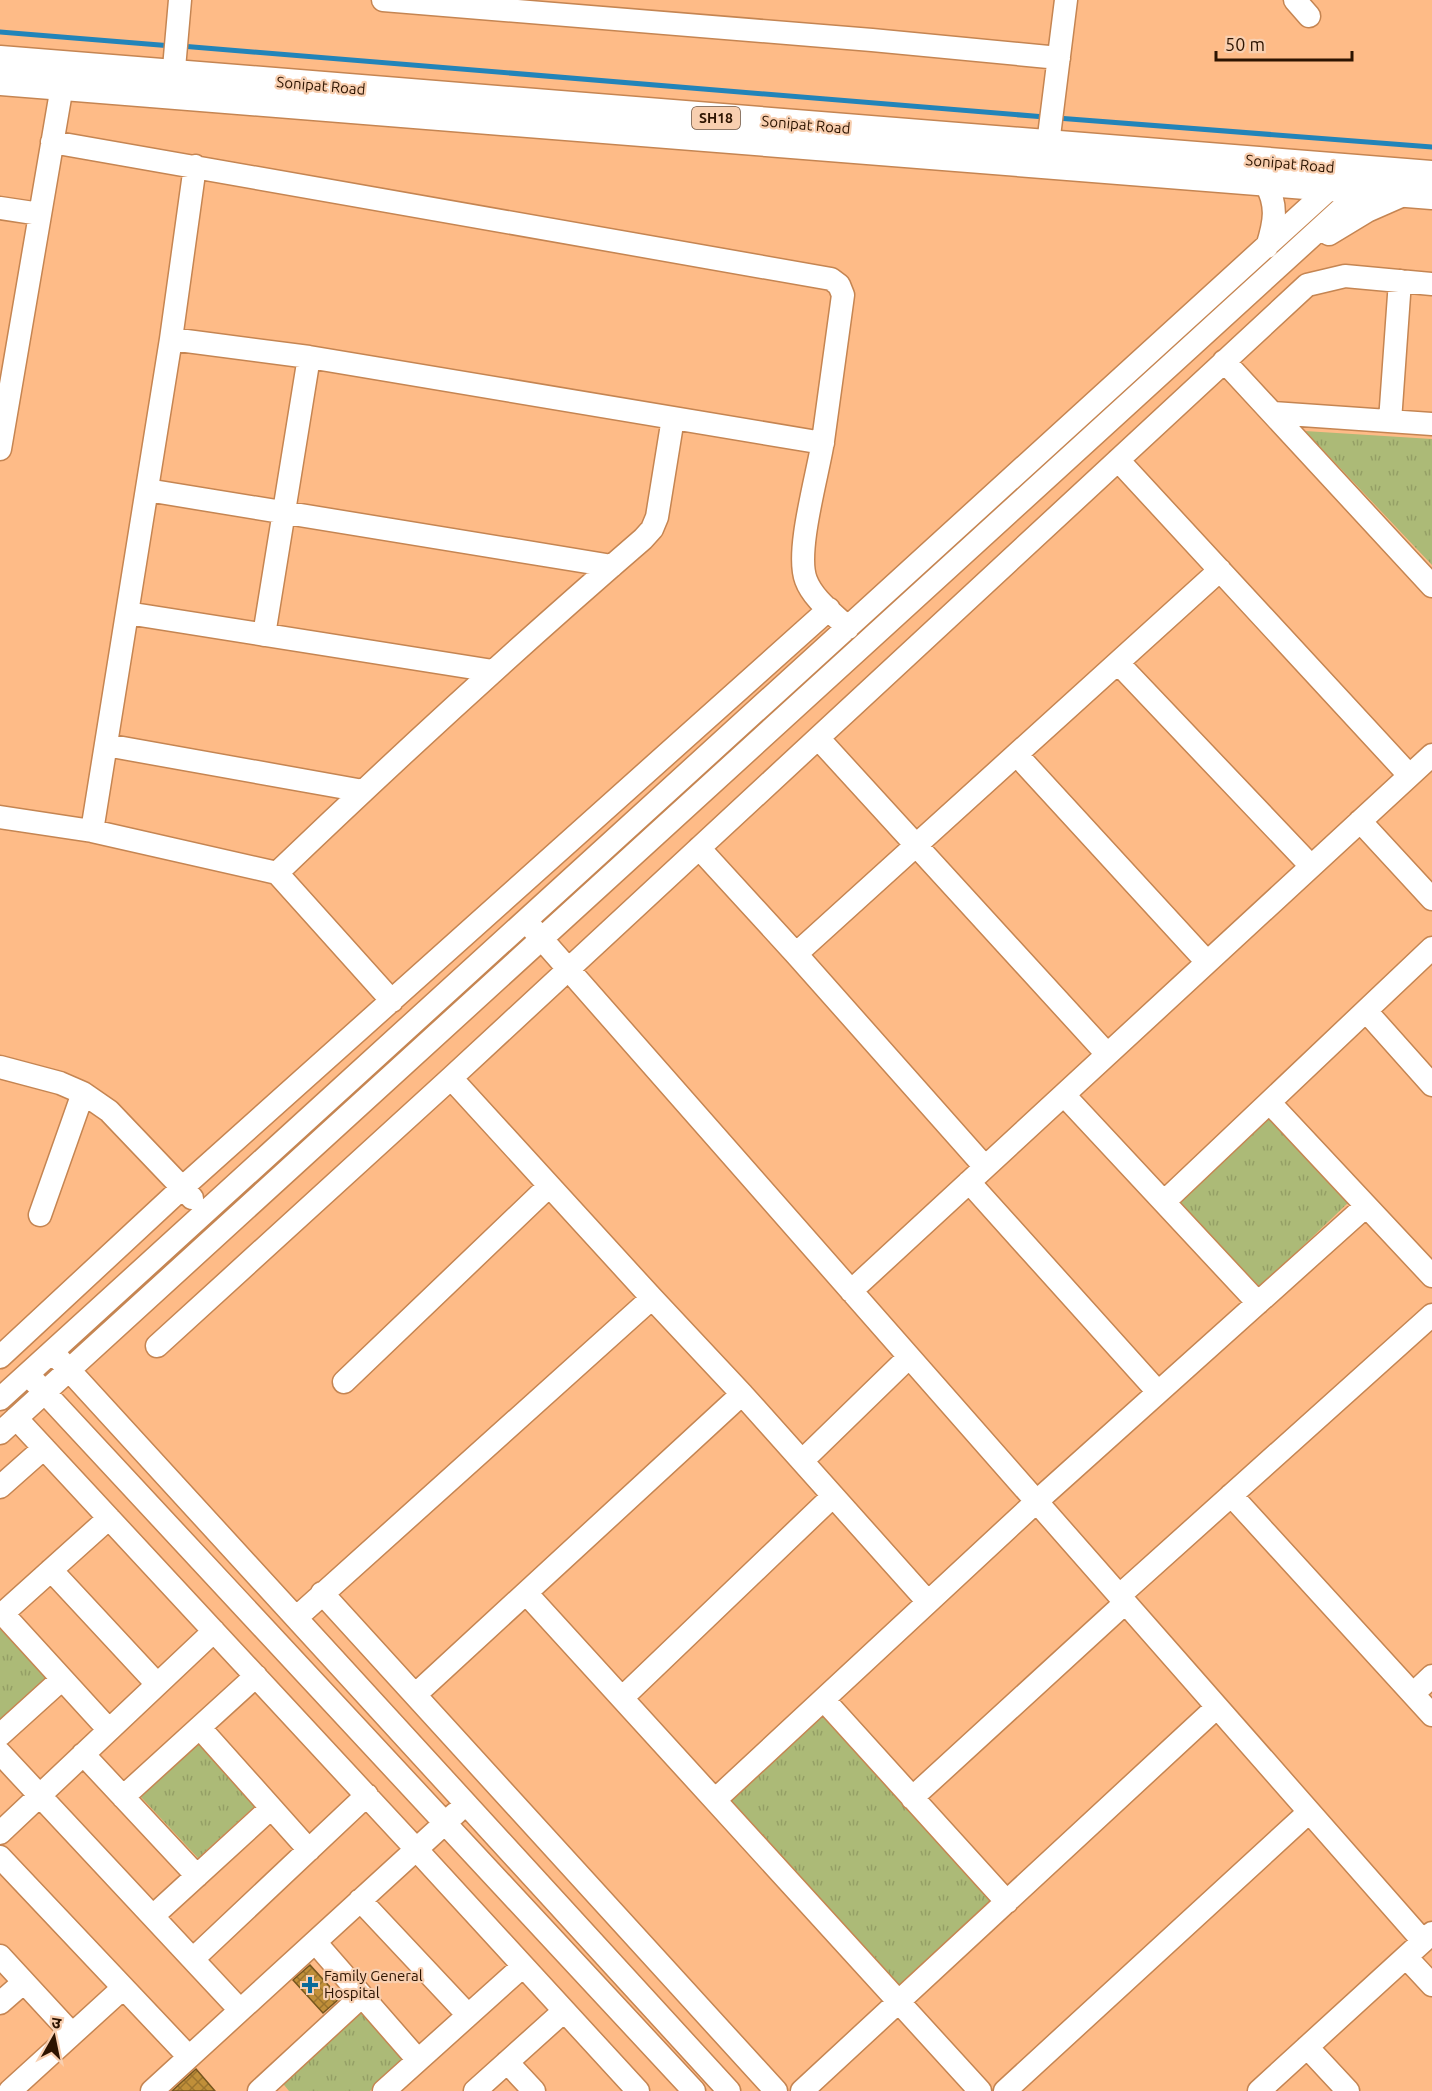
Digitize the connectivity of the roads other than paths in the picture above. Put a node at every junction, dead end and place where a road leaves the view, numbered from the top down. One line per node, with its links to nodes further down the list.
1 (180, 0): 6 (street)
2 (383, 0): 4 (street)
3 (1066, 0): 4 (street)
4 (1059, 58): 9 (street)
5 (0, 60): 6 (main road, Sonipat Road / SH18)
6 (175, 66): 8 (main road, Sonipat Road / SH18); 9 (main road, Sonipat Road / SH18)
7 (0, 81): 8 (main road, Sonipat Road / SH18)
8 (62, 86): 10 (street)
9 (1049, 135): 13 (main road, Sonipat Road / SH18); 14 (main road, Sonipat Road / SH18)
10 (52, 142): 11 (street); 18 (street)
11 (195, 166): 24 (street); 31 (street)
12 (1432, 175): 13 (main road, Sonipat Road / SH18)
13 (1366, 177): 15 (main road, Sonipat Road / SH18); 16 (main road, Sonipat Road / SH18); 20 (street)
14 (1265, 182): 15 (main road, Sonipat Road / SH18); 19 (street)
15 (1331, 188): 19 (street)
16 (1420, 194): 20 (street)
17 (0, 208): 18 (street)
18 (40, 214): 32 (street)
19 (1267, 247): 41 (street)
20 (1287, 260): 23 (street); 60 (street)
21 (1400, 281): 22 (street); 23 (street); 29 (street)
22 (1432, 284)
23 (1307, 285): 26 (street)
24 (171, 339): 25 (street); 34 (street)
25 (309, 357): 28 (street); 35 (street)
26 (1224, 361): 27 (street); 33 (street)
27 (1273, 413): 29 (street); 38 (street)
28 (673, 418): 31 (street); 36 (street)
29 (1390, 421): 30 (street)
30 (1432, 424)
31 (823, 443): 39 (street)
32 (0, 449)
33 (1118, 460): 37 (street); 45 (street)
34 (147, 489): 35 (street); 40 (street)
35 (285, 511): 36 (street); 42 (street)
36 (612, 566): 44 (street)
37 (1220, 570): 43 (street); 49 (street)
38 (1432, 586)
39 (829, 609): 41 (street); 65 (street)
40 (127, 613): 42 (street); 46 (street)
41 (848, 628): 59 (street)
42 (264, 635): 44 (street)
43 (1118, 663): 47 (street); 56 (street)
44 (493, 671): 50 (street)
45 (818, 738): 54 (street); 55 (street)
46 (106, 745): 50 (street); 53 (street)
47 (1017, 755): 54 (street); 63 (street)
48 (1432, 755): 49 (street)
49 (1409, 775): 52 (street)
50 (363, 791): 57 (street)
51 (0, 817): 53 (street)
52 (1360, 821): 56 (street); 58 (street)
53 (92, 831): 57 (street)
54 (916, 846): 62 (street); 67 (street)
55 (699, 848): 62 (street); 64 (street)
56 (1311, 866): 63 (street)
57 (277, 873): 65 (street)
58 (1432, 899)
59 (526, 921): 60 (street); 79 (street)
60 (542, 939): 64 (street); 90 (street)
61 (1432, 948): 66 (street)
62 (796, 954): 74 (street)
63 (1207, 962): 67 (street)
64 (568, 969): 69 (street); 82 (street)
65 (392, 1001): 76 (street)
66 (1366, 1011): 70 (street); 73 (street)
67 (1107, 1054): 72 (street)
68 (0, 1067): 71 (street)
69 (451, 1078): 75 (street); 86 (street)
70 (1432, 1085)
71 (83, 1094): 76 (street); 80 (street)
72 (1064, 1095): 74 (street); 77 (street)
73 (1270, 1103): 77 (street); 78 (street)
74 (977, 1175): 82 (street); 94 (street)
75 (549, 1186): 83 (street); 92 (street)
76 (182, 1188): 79 (street); 88 (street)
77 (1164, 1202): 84 (street)
78 (1366, 1206): 81 (street); 84 (street)
79 (206, 1212): 87 (street)
80 (40, 1215)
81 (1432, 1276)
82 (851, 1291): 89 (street)
83 (652, 1298): 95 (street); 106 (street)
84 (1258, 1303): 94 (street)
85 (1432, 1315): 101 (street)
86 (157, 1346)
87 (52, 1352): 90 (street); 91 (street)
88 (0, 1357)
89 (909, 1357): 99 (street); 103 (street)
90 (69, 1370): 93 (street); 111 (street)
91 (28, 1374): 93 (street); 96 (street)
92 (344, 1382)
93 (45, 1392): 97 (street); 136 (street)
94 (1158, 1392): 103 (street)
95 (742, 1394): 99 (street); 107 (street)
96 (0, 1399)
97 (8, 1426): 98 (street)
98 (44, 1448): 100 (street); 104 (street)
99 (802, 1461): 102 (street)
100 (0, 1487)
101 (1231, 1495): 108 (street); 117 (street)
102 (833, 1496): 109 (street); 119 (street)
103 (1036, 1502): 108 (street); 109 (street)
104 (109, 1518): 105 (street); 112 (street)
105 (51, 1570): 110 (street); 116 (street)
106 (322, 1593): 111 (street); 118 (street)
107 (526, 1593): 118 (street); 119 (street)
108 (1122, 1599): 121 (street); 131 (street)
109 (928, 1602): 120 (street)
110 (1, 1615): 115 (street)
111 (296, 1617): 133 (street)
112 (214, 1631): 113 (street); 116 (street)
113 (256, 1676): 123 (street); 129 (street)
114 (1432, 1676): 117 (street)
115 (62, 1679): 124 (street); 125 (street)
116 (157, 1684): 124 (street)
117 (1413, 1694): 122 (street)
118 (415, 1695): 174 (street)
119 (622, 1698): 132 (street)
120 (824, 1700): 131 (street); 132 (street)
121 (1217, 1707): 135 (street); 143 (street)
122 (1432, 1715)
123 (200, 1728): 130 (street); 134 (street)
124 (109, 1730): 127 (street)
125 (0, 1735)
126 (0, 1753): 128 (street)
127 (83, 1754): 128 (street); 130 (street)
128 (39, 1795): 137 (street); 144 (street)
129 (367, 1795): 138 (street); 139 (street)
130 (123, 1797): 141 (street)
131 (912, 1798): 143 (street)
132 (715, 1800): 156 (street)
133 (466, 1803): 136 (street); 166 (street)
134 (271, 1808): 139 (street); 141 (street)
135 (1309, 1812): 145 (street); 177 (street)
136 (445, 1823): 138 (street); 173 (street)
137 (0, 1833)
138 (416, 1849): 142 (street); 150 (street)
139 (309, 1850): 149 (street)
140 (0, 1857): 153 (street)
141 (197, 1876): 144 (street)
142 (360, 1900): 146 (street); 159 (street)
143 (1007, 1902): 156 (street)
144 (153, 1916): 149 (street)
145 (1427, 1937): 148 (street)
146 (315, 1942): 154 (street); 157 (street)
147 (0, 1956): 151 (street)
148 (1406, 1957): 152 (street); 161 (street)
149 (193, 1959): 157 (street)
150 (523, 1965): 158 (street); 159 (street)
151 (24, 1982): 155 (street); 160 (street)
152 (1432, 1985)
153 (123, 1988): 160 (street); 162 (street)
154 (362, 1996): 163 (street); 165 (street)
155 (0, 2002)
156 (899, 2002): 175 (street); 176 (street)
157 (240, 2010): 162 (street)
158 (564, 2011): 164 (street); 172 (street)
159 (468, 2015): 163 (street)
160 (72, 2034): 167 (street)
161 (1307, 2047): 178 (street); 179 (street)
162 (189, 2057): 168 (street)
163 (418, 2060): 169 (street)
164 (507, 2062): 170 (street); 171 (street)
165 (270, 2087)
166 (720, 2088)
167 (9, 2091)
168 (152, 2091)
169 (384, 2091)
170 (475, 2091)
171 (534, 2091)
172 (638, 2091)
173 (694, 2091)
174 (776, 2091)
175 (802, 2091)
176 (980, 2091)
177 (1005, 2091)
178 (1259, 2091)
179 (1348, 2091)

